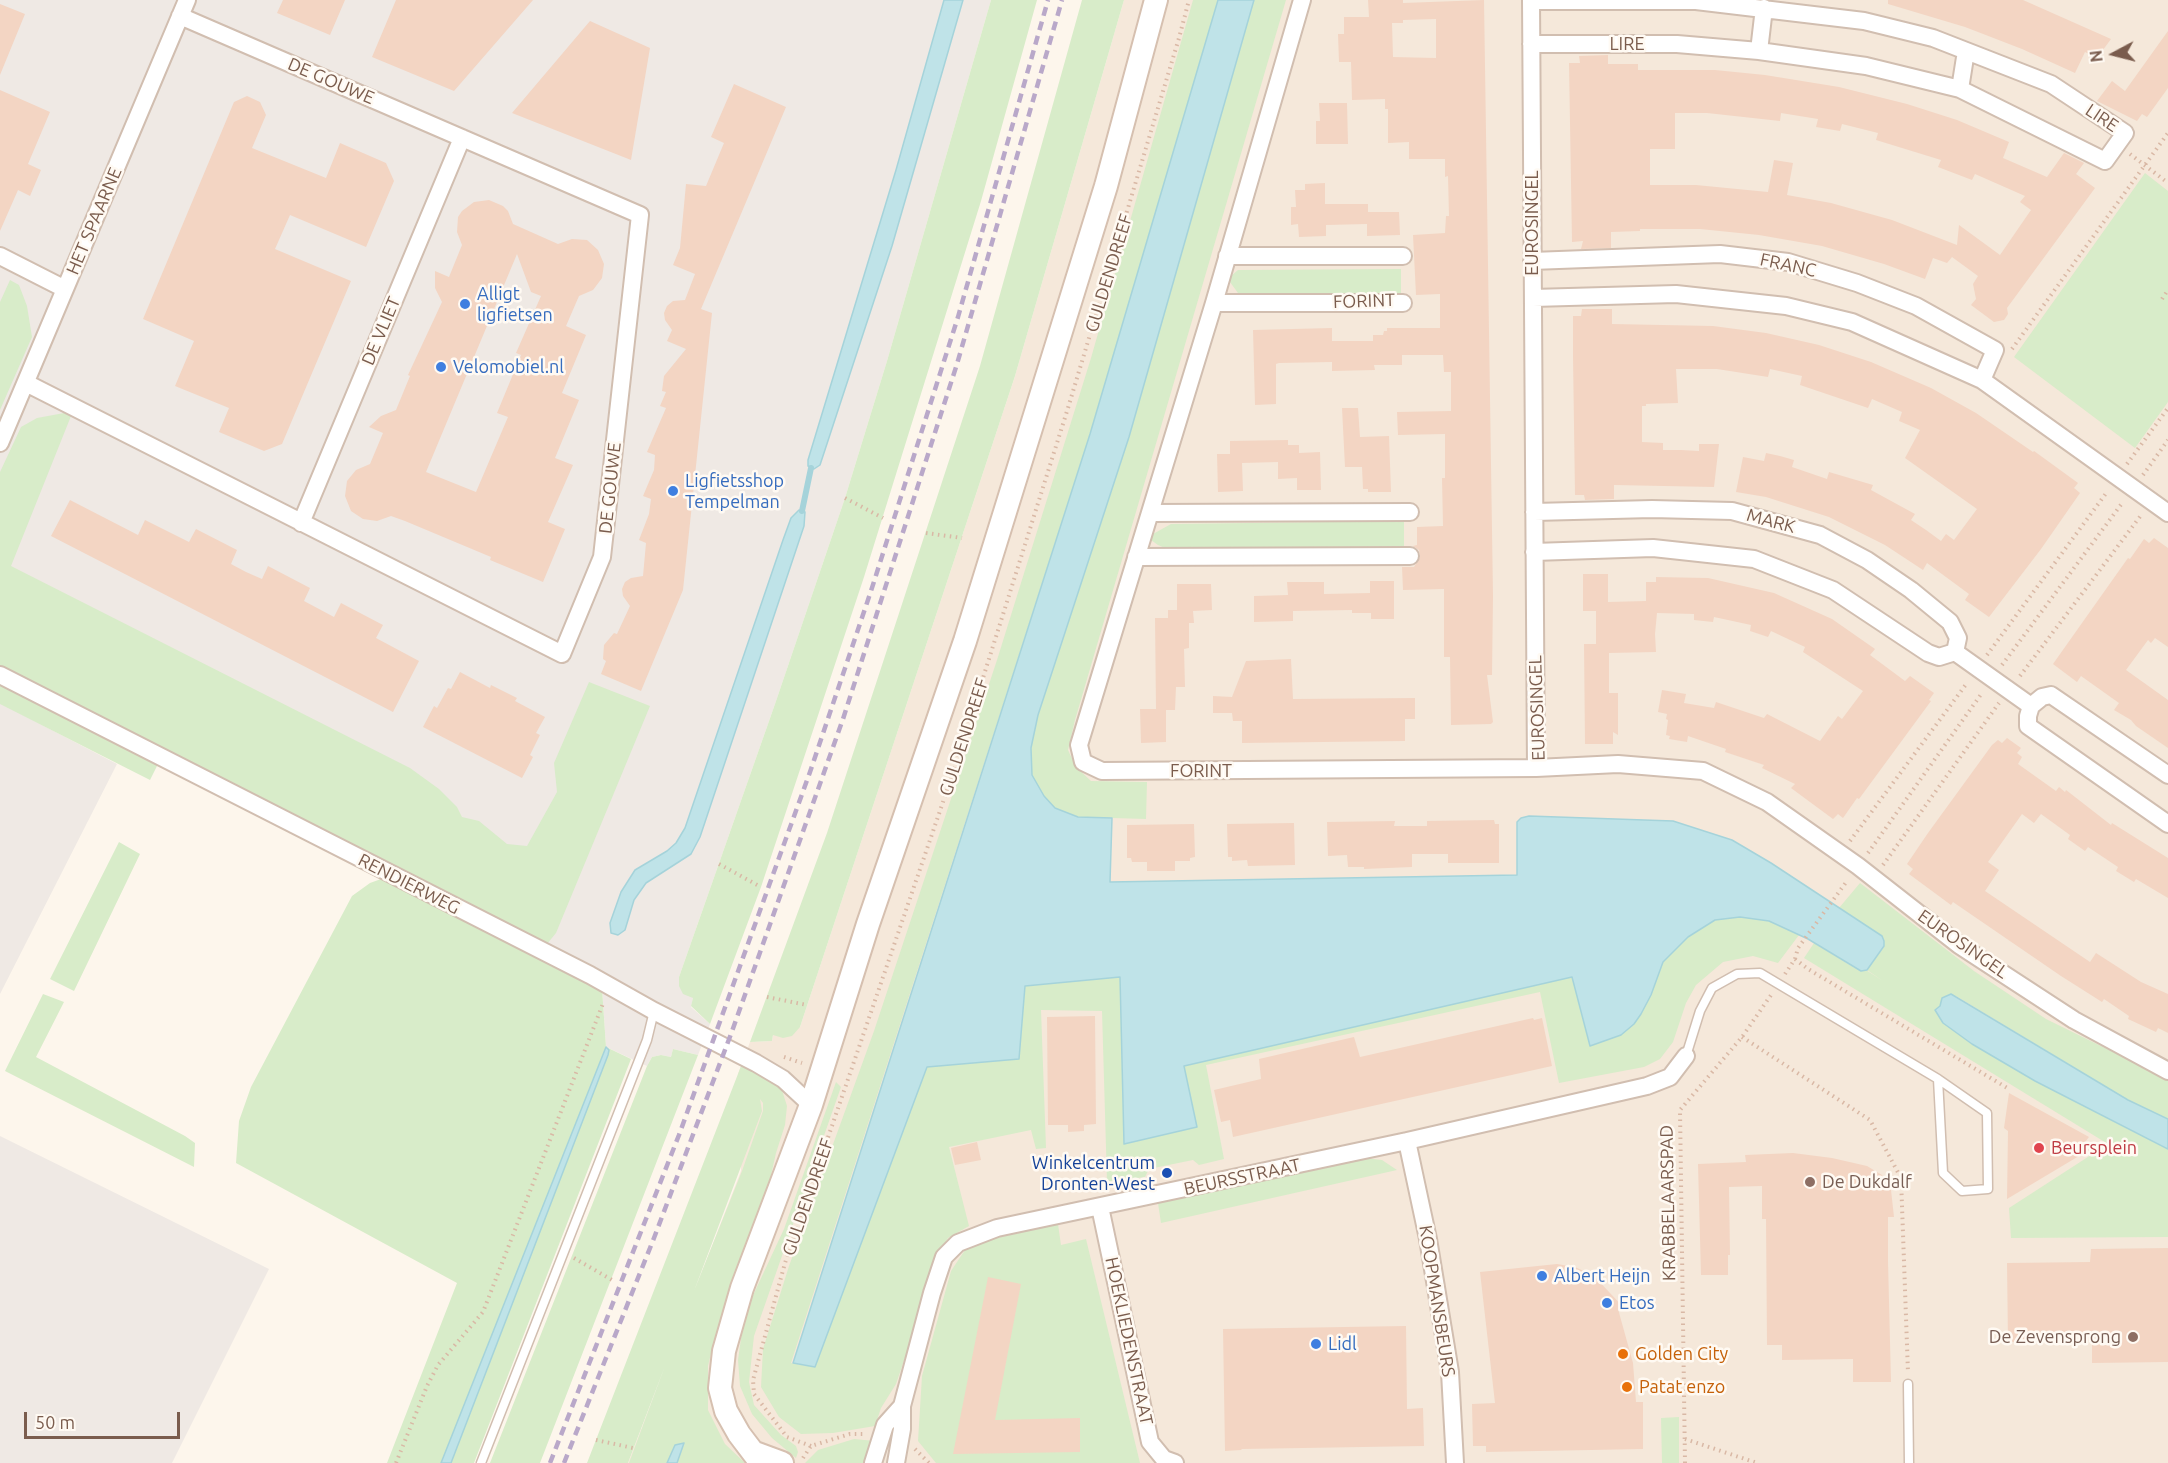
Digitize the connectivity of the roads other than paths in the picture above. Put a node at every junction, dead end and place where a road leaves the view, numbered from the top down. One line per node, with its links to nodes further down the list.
1 (187, 0): 6 (street, HET SPAARNE)
2 (1156, 0): 41 (street, GULDENDREEF)
3 (1302, 0): 13 (street, FORINT)
4 (1531, 0): 5 (street, LIRE); 7 (street, EUROSINGEL)
5 (1764, 8): 8 (street); 9 (street, LIRE)
6 (180, 16): 11 (street, DE GOUWE); 16 (street, HET SPAARNE)
7 (1531, 44): 8 (street, LIRE); 15 (street, EUROSINGEL)
8 (1759, 51): 10 (street, LIRE)
9 (1966, 51): 10 (street); 10 (street, LIRE)
10 (1960, 88)
11 (462, 138): 27 (street, DE VLIET); 27 (street, DE GOUWE)
12 (0, 256): 16 (street)
13 (1227, 256): 14 (street); 18 (street, FORINT)
14 (1403, 256)
15 (1532, 261): 17 (street, EUROSINGEL); 20 (street, FRANC)
16 (65, 289): 21 (street, HET SPAARNE)
17 (1533, 298): 20 (street); 24 (street, EUROSINGEL)
18 (1214, 303): 19 (street, FORINT); 25 (street, FORINT)
19 (1403, 303)
20 (1982, 380): 26 (street)
21 (26, 383): 22 (street, HET SPAARNE); 27 (street, DE GOUWE)
22 (0, 442)
23 (1410, 512): 25 (street)
24 (1534, 512): 28 (street, EUROSINGEL); 31 (street, MARK)
25 (1150, 513): 30 (street, FORINT)
26 (2168, 513)
27 (301, 523)
28 (1534, 552): 31 (street); 34 (street, EUROSINGEL)
29 (1410, 556): 30 (street)
30 (1136, 557): 34 (street, FORINT)
31 (1955, 652): 33 (street)
32 (0, 675): 37 (street, RENDIERWEG)
33 (2031, 706): 35 (street); 36 (street)
34 (1536, 768): 39 (street, EUROSINGEL)
35 (2168, 775)
36 (2168, 824)
37 (654, 1011): 41 (street, RENDIERWEG); 47 (lane)
38 (1686, 1056): 40 (lane); 42 (street, BEURSSTRAAT)
39 (2168, 1071)
40 (1938, 1079): 40 (lane)
41 (811, 1105): 46 (street, GULDENDREEF)
42 (1407, 1141): 43 (street, BEURSSTRAAT); 52 (street, KOOPMANSBEURS)
43 (1100, 1206): 45 (street, BEURSSTRAAT); 51 (street, HOEKLIEDENSTRAAT)
44 (1908, 1384): 53 (lane)
45 (902, 1407): 49 (street, BEURSSTRAAT); 50 (street, BEURSSTRAAT)
46 (758, 1458): 48 (street, GULDENDREEF)
47 (481, 1463)
48 (782, 1463)
49 (873, 1463)
50 (896, 1463)
51 (1175, 1463)
52 (1455, 1463)
53 (1909, 1463)

